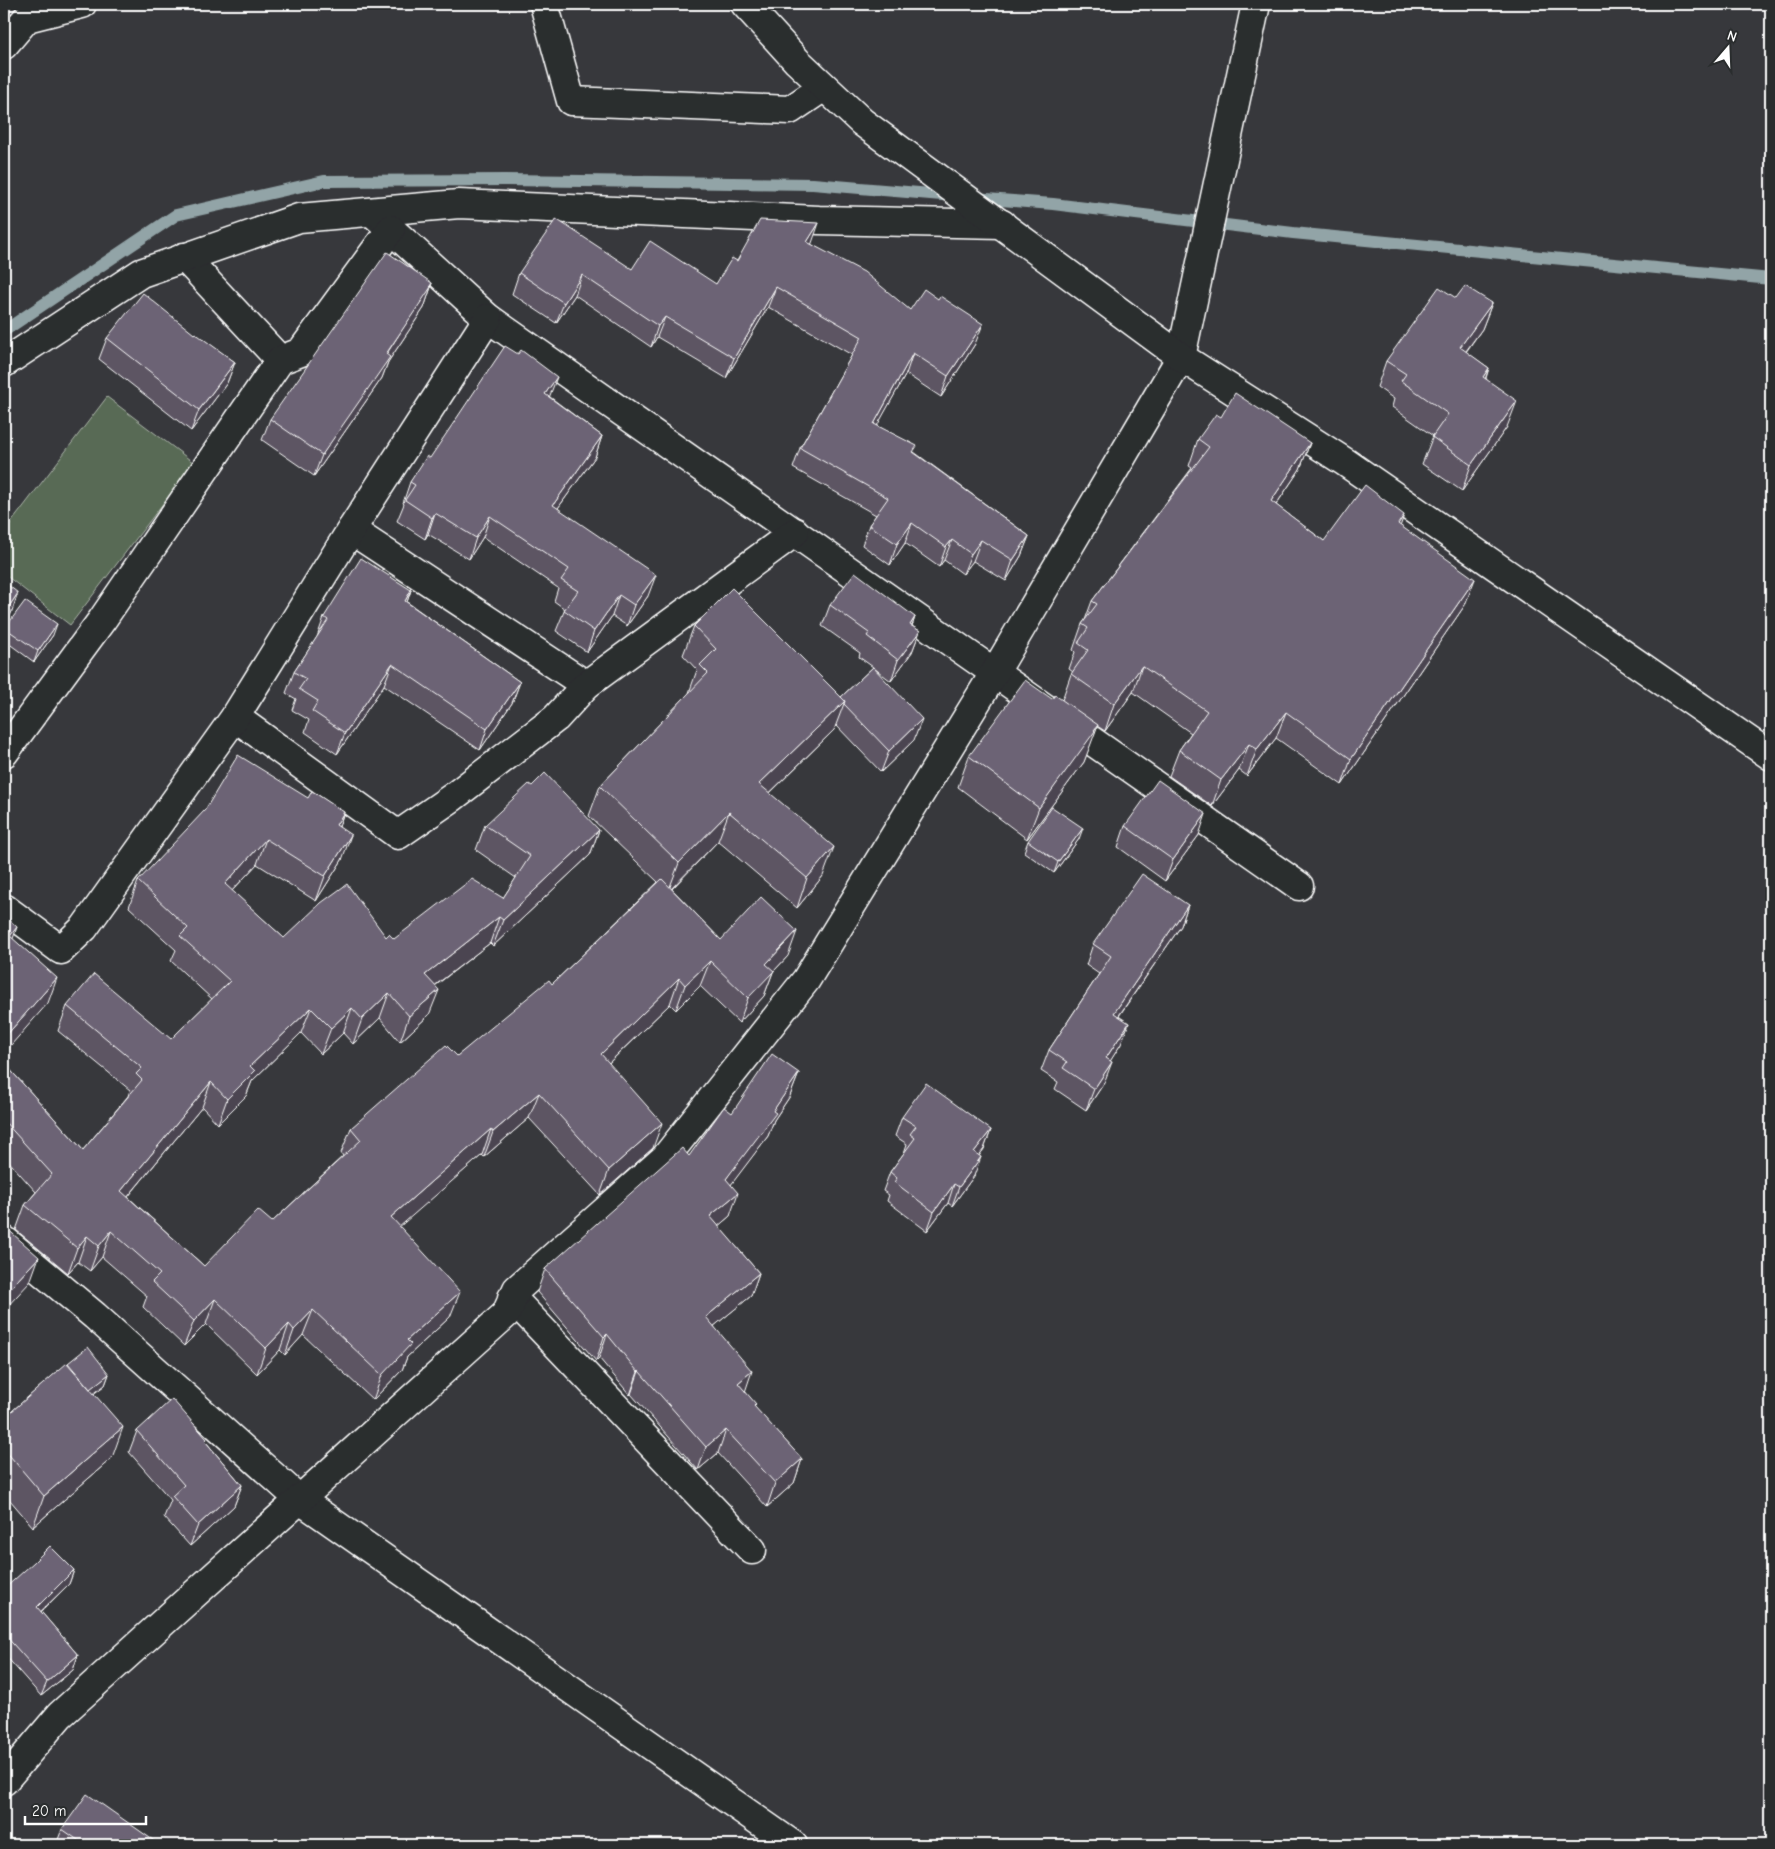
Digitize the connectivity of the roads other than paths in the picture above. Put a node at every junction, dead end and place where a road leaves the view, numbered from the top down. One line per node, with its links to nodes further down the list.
1 (82, 4): 5 (street)
2 (544, 4): 6 (street)
3 (745, 4): 6 (street)
4 (1256, 4): 11 (street)
5 (4, 45)
6 (824, 87): 8 (street)
7 (382, 221): 8 (street); 9 (street); 10 (street); 12 (street)
8 (1002, 224): 11 (street)
9 (184, 257): 12 (street); 13 (street)
10 (488, 318): 14 (street); 15 (street)
11 (1180, 357): 16 (street); 20 (street)
12 (280, 360): 19 (street)
13 (4, 363)
14 (351, 530): 17 (street); 18 (street)
15 (795, 532): 16 (street); 17 (street)
16 (994, 672): 21 (street); 24 (street)
17 (586, 685): 18 (street)
18 (235, 717): 22 (street)
19 (4, 753)
20 (1771, 756)
21 (1299, 886)
22 (4, 908)
23 (4, 1240): 25 (street)
24 (512, 1298): 25 (street); 26 (street)
25 (299, 1499): 27 (street); 28 (street)
26 (752, 1550)
27 (4, 1781)
28 (793, 1845)

